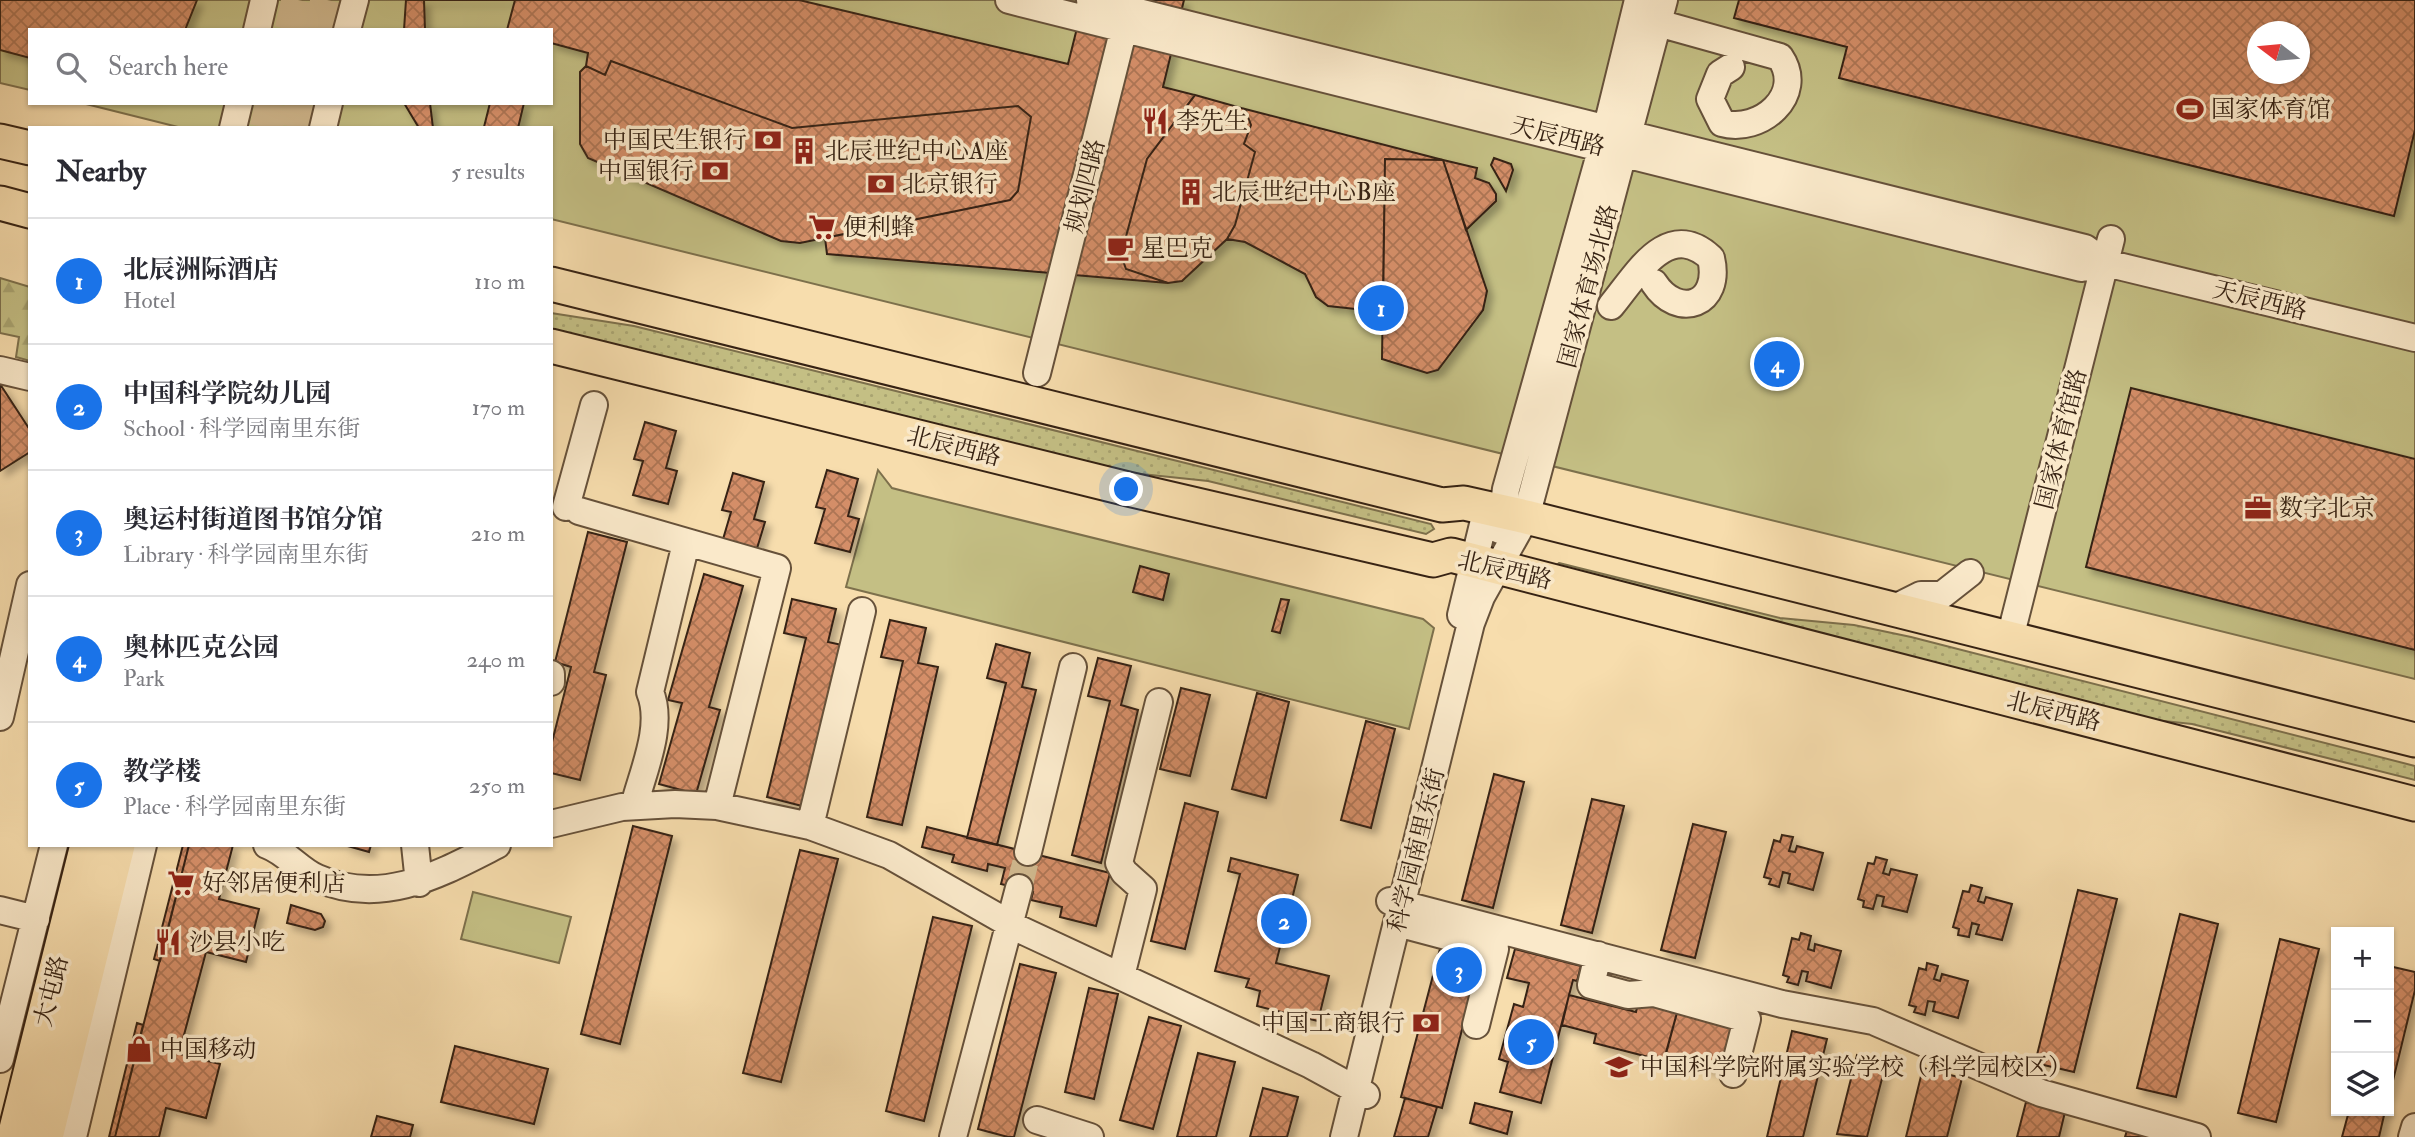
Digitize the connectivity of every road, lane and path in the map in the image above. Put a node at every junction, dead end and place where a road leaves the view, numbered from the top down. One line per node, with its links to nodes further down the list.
1 (264, 0): 9 (street)
2 (355, 0): 10 (street)
3 (1009, 0): 17 (street, 天辰西路)
4 (1090, 0): 7 (street, 天辰西路)
5 (1624, 0): 17 (street, 国家体育场北路)
6 (1638, 0): 17 (street, 国家体育场北路)
7 (1130, 5): 17 (street, 天辰西路); 28 (street, 规划四路)
8 (1661, 12): 11 (street); 17 (street, 国家体育场北路)
9 (257, 28)
10 (348, 28)
11 (1731, 67)
12 (239, 105): 14 (street)
13 (329, 105): 15 (street)
14 (233, 126)
15 (323, 126)
16 (0, 141): 18 (main road)
17 (1616, 141): 21 (street, 天辰西路); 31 (street, 国家体育场北路)
18 (28, 148)
19 (0, 203): 20 (main road)
20 (28, 210)
21 (2109, 251): 25 (street, 天辰西路); 38 (street, 国家体育馆路)
22 (1654, 283): 24 (street)
23 (553, 284): 31 (main road)
24 (1611, 306)
25 (2415, 338)
26 (553, 346): 33 (main road, 北辰西路)
27 (0, 370): 29 (street)
28 (1037, 373)
29 (28, 377)
30 (594, 405): 32 (street)
31 (1507, 513): 33 (street, 科学园南里东街); 33 (street, 国家体育场北路); 36 (main road)
32 (686, 543): 45 (street); 46 (street)
33 (1486, 564): 44 (main road, 北辰西路); 61 (street, 科学园南里东街)
34 (1969, 573): 36 (street)
35 (28, 603): 40 (street)
36 (1893, 609): 38 (main road)
37 (862, 611): 48 (street)
38 (2010, 638): 43 (main road)
39 (1073, 667): 56 (street)
40 (20, 674): 42 (street)
41 (1159, 702): 65 (street)
42 (0, 717)
43 (2415, 740)
44 (2415, 804)
45 (635, 806): 46 (street); 47 (street)
46 (717, 806): 48 (street)
47 (553, 824)
48 (810, 826): 63 (street)
49 (54, 847): 62 (street, 大屯路)
50 (86, 847): 72 (main road, 大屯路)
51 (118, 847): 73 (main road, 大屯路)
52 (144, 847): 74 (street)
53 (274, 847): 57 (street)
54 (415, 847): 58 (street)
55 (494, 847): 58 (street)
56 (1028, 852)
57 (295, 853): 58 (street)
58 (419, 883)
59 (1019, 888): 63 (street)
60 (0, 910): 62 (street)
61 (1403, 912): 64 (street); 66 (street); 69 (street, 科学园南里东街)
62 (36, 919): 67 (street, 大屯路)
63 (1008, 923): 65 (street); 75 (street)
64 (1598, 956): 68 (street); 80 (street)
65 (1121, 976): 69 (street)
66 (1476, 1025)
67 (0, 1059)
68 (1733, 1074)
69 (1355, 1090): 77 (street); 78 (street, 科学园南里东街); 79 (street)
70 (1037, 1121): 76 (street)
71 (2415, 1127): 81 (street)
72 (14, 1137)
73 (46, 1137)
74 (73, 1137)
75 (953, 1137)
76 (1090, 1137)
77 (1330, 1137)
78 (1344, 1137)
79 (1355, 1137)
80 (2197, 1137)
81 (2413, 1137)

